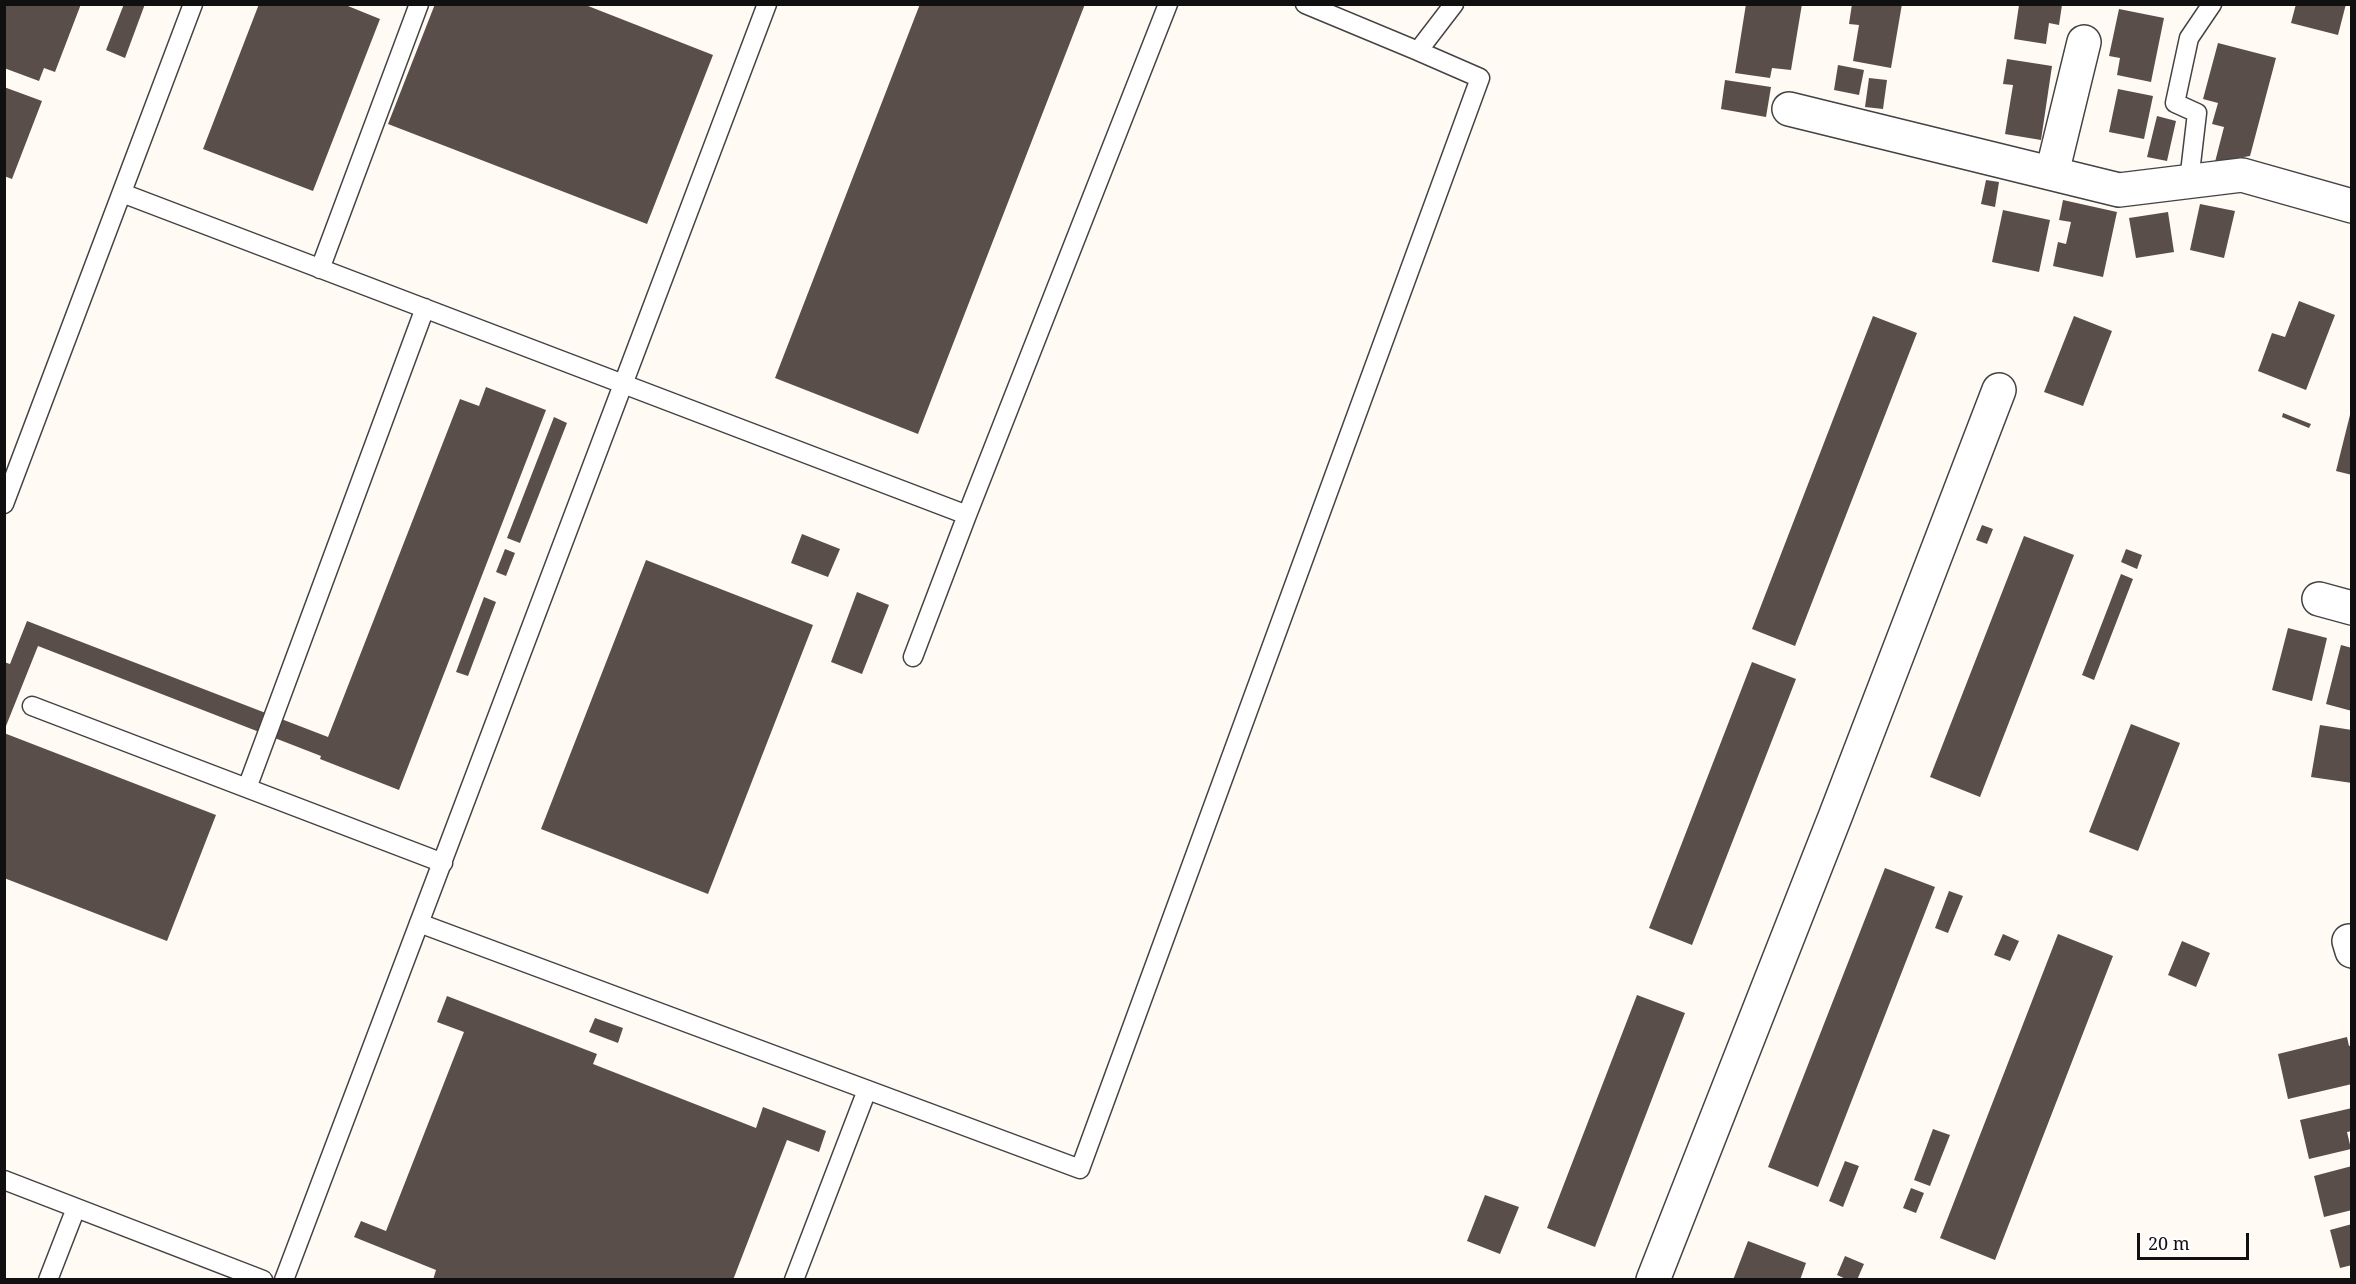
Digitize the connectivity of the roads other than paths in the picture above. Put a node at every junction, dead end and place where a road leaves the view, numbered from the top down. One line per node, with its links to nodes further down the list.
1 (193, 4): 13 (lane)
2 (419, 4): 15 (lane)
3 (767, 4): 17 (lane)
4 (1168, 4): 20 (lane)
5 (1305, 4): 9 (lane)
6 (1454, 4): 9 (lane)
7 (2212, 4): 12 (lane)
8 (2084, 42): 11 (street)
9 (1418, 51): 28 (lane)
10 (1789, 109): 11 (street)
11 (2052, 173): 12 (street)
12 (2189, 181): 14 (street)
13 (122, 193): 15 (lane); 19 (lane)
14 (2352, 206)
15 (320, 269): 16 (lane)
16 (424, 308): 17 (lane); 25 (lane)
17 (624, 383): 20 (lane); 26 (lane)
18 (1999, 390): 35 (street)
19 (4, 504)
20 (967, 515): 23 (lane)
21 (2319, 599): 22 (street)
22 (2352, 608)
23 (913, 657)
24 (32, 706): 25 (lane)
25 (247, 788): 26 (lane)
26 (443, 863): 27 (lane)
27 (419, 924): 28 (lane); 33 (lane)
28 (867, 1090): 34 (lane)
29 (4, 1180): 30 (lane)
30 (76, 1208): 31 (lane); 32 (lane)
31 (48, 1280)
32 (262, 1280)
33 (284, 1280)
34 (794, 1280)
35 (1653, 1280)

